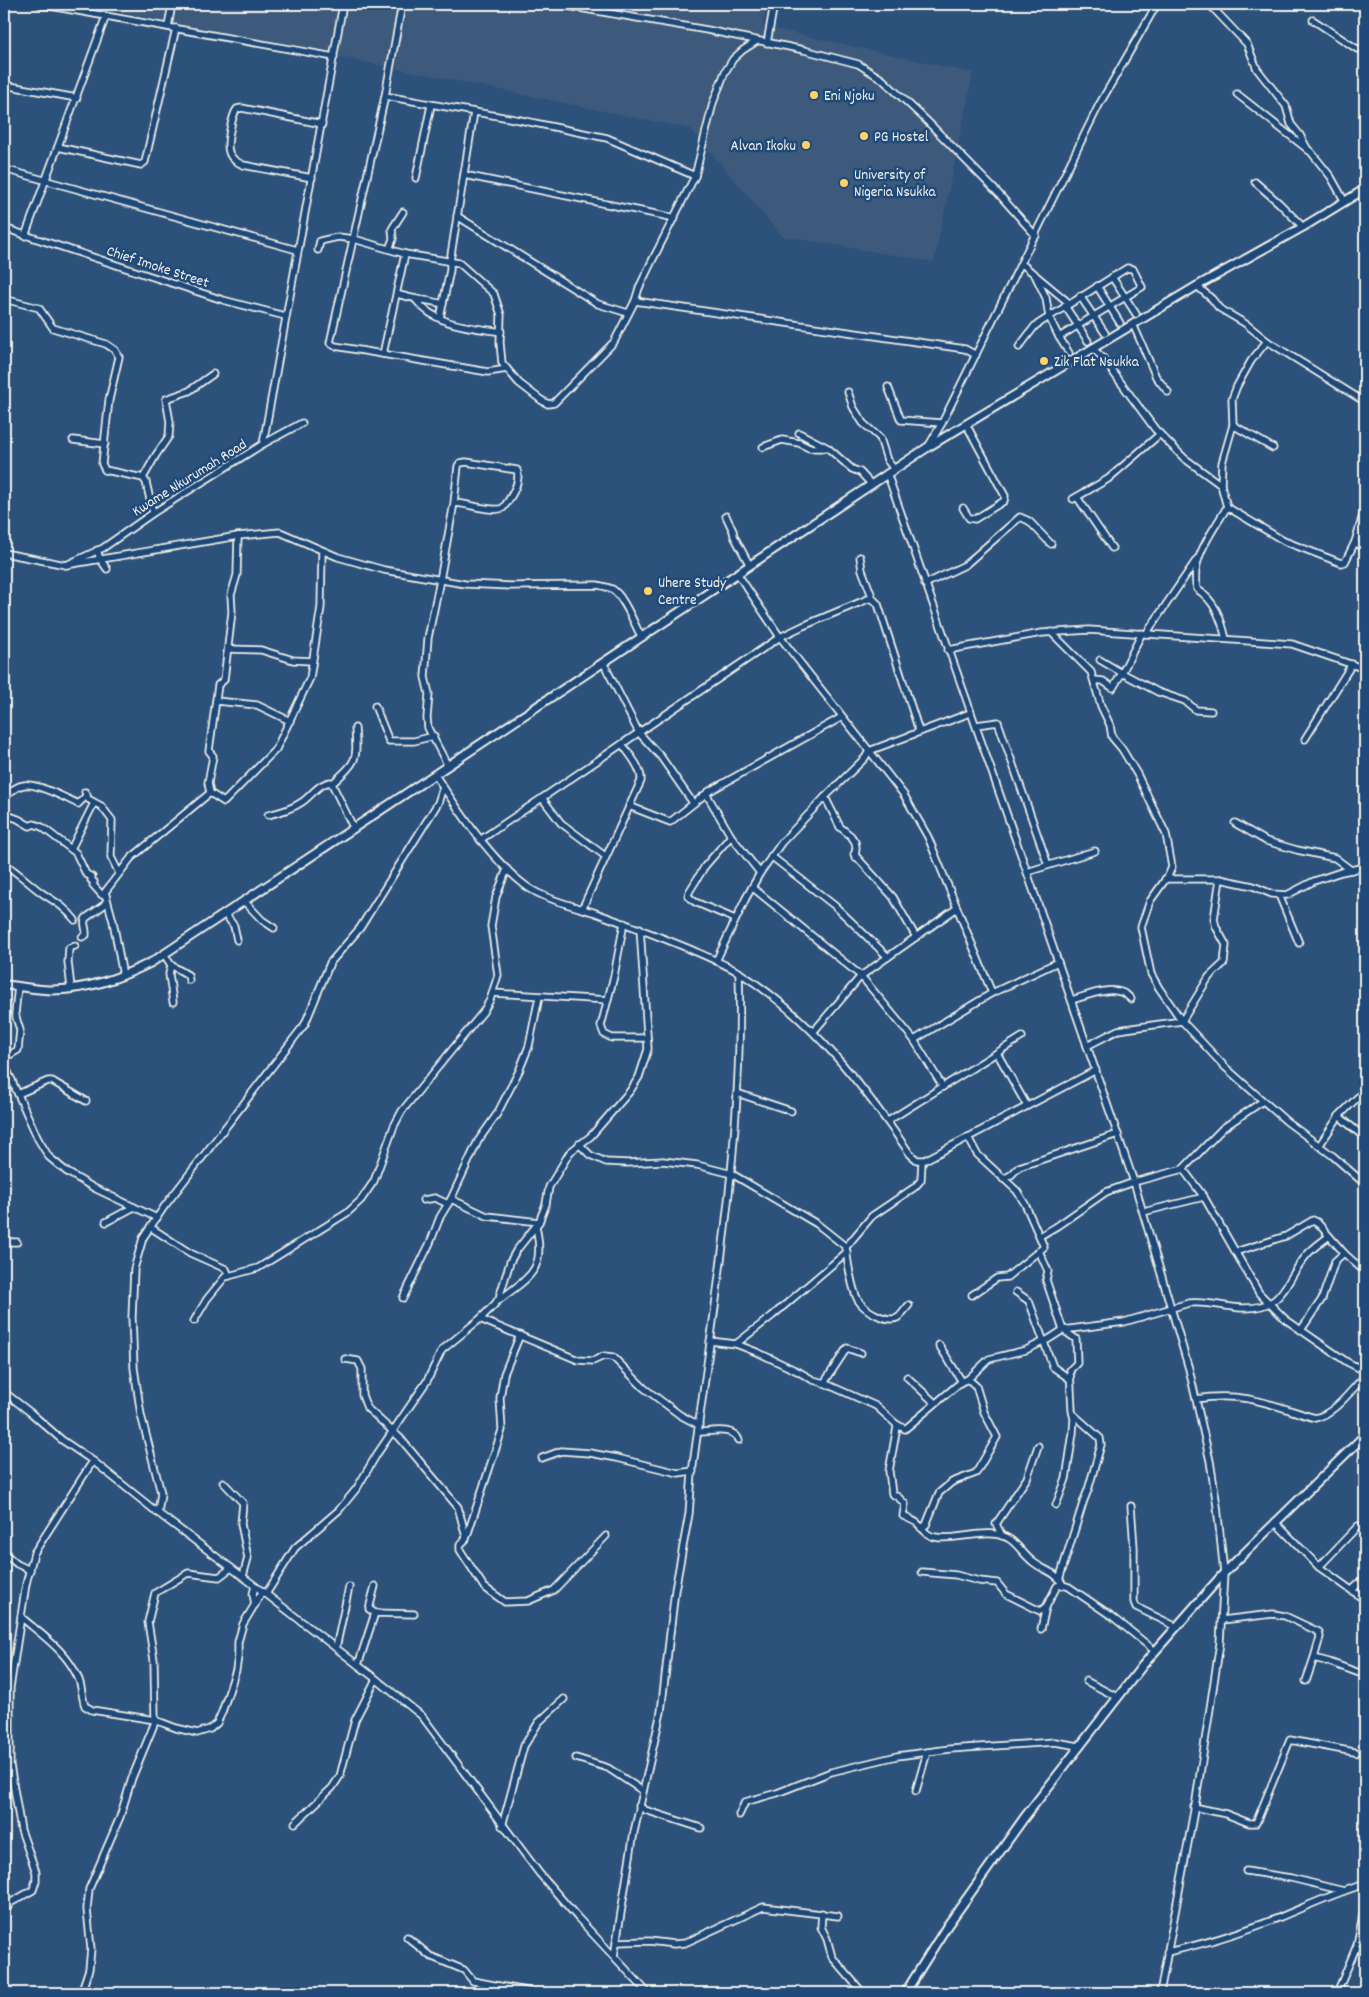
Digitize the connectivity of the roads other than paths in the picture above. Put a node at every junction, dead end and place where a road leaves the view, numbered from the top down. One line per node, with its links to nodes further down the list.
1 (38, 4): 9 (street)
2 (172, 4): 11 (street)
3 (343, 4): 17 (street, Kwame Nkurumah Road)
4 (402, 4): 21 (street)
5 (556, 4): 13 (street)
6 (774, 4): 14 (street)
7 (1157, 4): 43 (street)
8 (1209, 4): 27 (street)
9 (106, 16): 11 (street); 22 (street)
10 (1313, 20): 15 (street)
11 (168, 27): 12 (street)
12 (176, 28): 17 (street); 26 (street)
13 (757, 41): 14 (street); 30 (street)
14 (767, 43): 43 (street)
15 (1365, 48)
16 (5, 53): 18 (street)
17 (334, 57): 25 (street, Kwame Nkurumah Road)
18 (4, 60)
19 (4, 85): 22 (street)
20 (1237, 94): 27 (street)
21 (385, 96): 23 (street); 44 (street)
22 (77, 98): 26 (street)
23 (431, 105): 24 (street); 32 (street)
24 (474, 112): 29 (street); 30 (street)
25 (322, 124): 31 (street, Kwame Nkurumah Road); 31 (street)
26 (58, 147): 33 (street)
27 (1308, 150): 36 (street)
28 (4, 169): 33 (street)
29 (464, 175): 38 (street); 39 (street)
30 (695, 176): 39 (street)
31 (312, 178): 46 (street, Kwame Nkurumah Road)
32 (416, 178)
33 (45, 180): 42 (street); 46 (street)
34 (1255, 182): 40 (street)
35 (1365, 190): 36 (main road)
36 (1345, 202): 40 (main road)
37 (403, 212): 45 (street)
38 (457, 216): 49 (street); 64 (street)
39 (675, 218): 60 (street)
40 (1303, 227): 54 (main road)
41 (4, 228): 42 (street, Chief Imoke Street)
42 (25, 236): 66 (street, Chief Imoke Street)
43 (1036, 236): 50 (street)
44 (354, 239): 45 (street); 47 (street); 80 (street)
45 (389, 249): 48 (street)
46 (297, 250): 66 (street, Kwame Nkurumah Road)
47 (318, 250)
48 (405, 254): 49 (street); 55 (street)
49 (450, 261): 61 (street); 73 (street)
50 (1022, 264): 51 (street); 81 (street)
51 (1034, 273): 62 (street); 68 (street)
52 (1112, 277): 53 (street); 57 (street); 57 (street)
53 (1097, 286): 56 (street); 63 (street)
54 (1197, 286): 71 (main road); 76 (street)
55 (397, 294): 59 (street); 80 (street)
56 (1080, 296): 62 (street); 67 (street)
57 (1126, 297): 63 (street); 65 (street)
58 (4, 299): 95 (street)
59 (416, 300): 61 (street); 69 (street)
60 (636, 302): 64 (street); 81 (street)
61 (443, 304): 69 (street)
62 (1067, 304): 68 (street); 72 (street)
63 (1110, 307): 67 (street); 70 (street)
64 (628, 313): 82 (street)
65 (1136, 314)
66 (285, 316): 96 (street, Kwame Nkurumah Road)
67 (1094, 316): 72 (street); 74 (street)
68 (1049, 317): 75 (street); 78 (street)
69 (440, 318): 73 (street)
70 (1120, 323)
71 (1133, 324): 77 (main road); 86 (street)
72 (1078, 325): 75 (street); 77 (street)
73 (500, 332): 82 (street)
74 (1105, 333)
75 (1059, 337): 79 (street)
76 (1266, 341): 87 (street); 91 (street)
77 (1090, 344): 90 (main road); 93 (street)
78 (1019, 347)
79 (1069, 353)
80 (383, 354): 82 (street)
81 (976, 354): 89 (street)
82 (507, 369)
83 (212, 374): 103 (street)
84 (888, 388): 89 (street)
85 (848, 392): 101 (street)
86 (1168, 392)
87 (1365, 402)
88 (302, 423): 96 (street)
89 (942, 423): 98 (street)
90 (966, 424): 98 (main road); 108 (street)
91 (1233, 425): 100 (street); 105 (street)
92 (799, 433): 99 (street)
93 (1160, 434): 105 (street); 115 (street)
94 (73, 440): 95 (street)
95 (105, 444): 103 (street)
96 (263, 444): 110 (street, Kwame Nkurumah Road)
97 (762, 447): 99 (street)
98 (928, 447): 101 (main road)
99 (828, 448): 104 (street)
100 (1273, 448)
101 (894, 469): 102 (main road)
102 (887, 473): 104 (main road); 128 (street)
103 (144, 478): 110 (street)
104 (871, 484): 123 (main road)
105 (1221, 485): 107 (street)
106 (454, 503): 106 (street); 127 (street)
107 (1227, 507): 113 (street); 121 (street)
108 (963, 508)
109 (1365, 508): 113 (street)
110 (154, 513): 116 (street, Kwame Nkurumah Road)
111 (726, 516): 123 (street)
112 (238, 536): 118 (street); 122 (street); 135 (street)
113 (1355, 542): 117 (street)
114 (1051, 544): 128 (street)
115 (1112, 548)
116 (97, 550): 122 (street); 124 (street, Kwame Nkurumah Road)
117 (1365, 550)
118 (322, 551): 127 (street); 138 (street)
119 (4, 553): 124 (street)
120 (860, 557): 129 (street)
121 (1198, 557): 131 (street); 134 (street)
122 (100, 559): 124 (street); 125 (street)
123 (749, 564): 126 (main road)
124 (66, 565)
125 (107, 569)
126 (737, 573): 132 (main road); 133 (street)
127 (440, 580): 132 (street); 154 (street)
128 (925, 584): 136 (street)
129 (873, 599): 133 (street); 152 (street)
130 (1051, 632): 131 (street); 136 (street); 143 (street)
131 (1144, 634): 134 (street); 142 (street)
132 (640, 636): 139 (main road)
133 (780, 637): 148 (street); 153 (street)
134 (1226, 639): 140 (street)
135 (228, 649): 138 (street); 144 (street)
136 (948, 650): 147 (street)
137 (1100, 660): 142 (street)
138 (312, 661): 149 (street)
139 (603, 662): 153 (street); 158 (main road)
140 (1352, 664): 141 (street); 155 (street)
141 (1365, 669)
142 (1122, 673): 143 (street); 146 (street)
143 (1094, 680): 188 (street)
144 (216, 701): 149 (street); 162 (street)
145 (375, 706): 154 (street)
146 (1211, 711)
147 (970, 712): 150 (street); 152 (street)
148 (842, 717): 157 (street); 163 (street)
149 (290, 721): 162 (street)
150 (976, 725): 181 (street); 185 (street)
151 (355, 728): 160 (street)
152 (919, 731): 157 (street)
153 (639, 733): 156 (street); 168 (street)
154 (434, 736): 158 (street)
155 (1305, 739)
156 (622, 744): 166 (street); 169 (street)
157 (869, 751): 164 (street); 194 (street)
158 (448, 766): 159 (main road)
159 (435, 775): 161 (street); 173 (main road)
160 (333, 783): 171 (street); 173 (street)
161 (443, 787): 175 (street); 264 (street)
162 (210, 793): 186 (street)
163 (707, 793): 168 (street); 174 (street)
164 (825, 797): 179 (street); 202 (street)
165 (4, 798): 167 (street)
166 (542, 798): 175 (street); 178 (street)
167 (94, 803): 176 (street); 186 (street)
168 (693, 803): 169 (street)
169 (629, 806): 178 (street)
170 (4, 814): 176 (street)
171 (268, 814)
172 (1235, 823): 184 (street)
173 (354, 828): 193 (main road)
174 (731, 836): 187 (street); 197 (street)
175 (480, 840): 183 (street)
176 (71, 849): 192 (street)
177 (1094, 851): 181 (street)
178 (605, 856): 195 (street)
179 (772, 856): 187 (street); 208 (street)
180 (4, 864): 198 (street)
181 (1048, 865): 185 (street)
182 (1365, 867): 184 (street)
183 (507, 869): 195 (street); 219 (street)
184 (1350, 870): 191 (street)
185 (1027, 872): 210 (street)
186 (119, 873): 192 (street)
187 (760, 873): 190 (street)
188 (1166, 879): 189 (street); 226 (street)
189 (1220, 879): 191 (street); 226 (street)
190 (752, 887): 197 (street); 214 (street)
191 (1278, 895): 205 (street)
192 (106, 898): 203 (street); 213 (street)
193 (244, 901): 196 (main road); 200 (street)
194 (957, 908): 202 (street); 220 (street)
195 (582, 909): 199 (street)
196 (225, 914): 204 (street); 207 (main road)
197 (735, 919): 209 (street)
198 (75, 920)
199 (624, 923): 201 (street); 223 (street)
200 (274, 928)
201 (640, 928): 209 (street); 229 (street)
202 (916, 937): 208 (street)
203 (82, 938)
204 (237, 940)
205 (1299, 943)
206 (75, 946): 218 (street)
207 (164, 954): 211 (street); 213 (main road)
208 (888, 957): 214 (street)
209 (716, 961): 212 (street)
210 (1058, 962): 220 (street); 224 (street)
211 (171, 965): 215 (street); 225 (street)
212 (739, 972): 227 (street); 239 (street)
213 (123, 976): 218 (main road)
214 (861, 976): 227 (street); 230 (street)
215 (189, 980)
216 (4, 985): 217 (main road)
217 (18, 986): 218 (main road); 233 (street)
218 (71, 988)
219 (493, 993): 221 (street); 277 (street)
220 (992, 993): 230 (street)
221 (539, 997): 223 (street); 261 (street)
222 (1131, 998): 224 (street)
223 (608, 1000): 229 (street)
224 (1072, 1000): 231 (street)
225 (173, 1002)
226 (1182, 1021): 231 (street); 243 (street)
227 (814, 1031): 247 (street)
228 (1022, 1037): 232 (street)
229 (646, 1038): 251 (street)
230 (914, 1040): 238 (street)
231 (1088, 1046): 235 (street)
232 (998, 1053): 238 (street); 244 (street)
233 (4, 1058)
234 (4, 1063): 236 (street)
235 (1096, 1070): 244 (street); 248 (street)
236 (12, 1080): 237 (street); 240 (street)
237 (4, 1084)
238 (943, 1087): 247 (street)
239 (737, 1093): 245 (street); 255 (street)
240 (18, 1094): 242 (street); 262 (street)
241 (1361, 1094): 246 (street)
242 (86, 1101)
243 (1263, 1101): 252 (street); 254 (street)
244 (1027, 1106): 249 (street)
245 (791, 1111)
246 (1339, 1116): 250 (street); 252 (street)
247 (888, 1121): 253 (street)
248 (1118, 1134): 256 (street); 257 (street)
249 (968, 1137): 253 (street); 256 (street)
250 (1365, 1138)
251 (579, 1144): 255 (street); 266 (street)
252 (1319, 1146): 258 (street)
253 (922, 1161): 272 (street)
254 (1183, 1169): 257 (street); 259 (street)
255 (732, 1174): 272 (street); 292 (street)
256 (1003, 1179): 269 (street)
257 (1134, 1182): 263 (street); 269 (street)
258 (1365, 1184)
259 (1204, 1197): 263 (street); 274 (street)
260 (423, 1200): 261 (street)
261 (449, 1202): 266 (street); 281 (street)
262 (134, 1207): 264 (street); 265 (street)
263 (1143, 1212): 286 (street)
264 (157, 1218): 267 (street)
265 (106, 1222)
266 (537, 1224): 282 (street); 282 (street)
267 (150, 1228): 277 (street); 322 (street)
268 (4, 1236): 271 (street)
269 (1040, 1236): 273 (street)
270 (1329, 1236): 274 (street); 275 (street); 284 (street)
271 (17, 1242)
272 (846, 1250): 283 (street); 294 (street)
273 (1039, 1251): 280 (street); 289 (street)
274 (1235, 1252): 279 (street)
275 (1344, 1253): 276 (street); 290 (street)
276 (1365, 1272)
277 (229, 1276): 288 (street)
278 (1016, 1292): 293 (street)
279 (1259, 1293): 284 (street); 285 (street)
280 (972, 1295)
281 (403, 1298)
282 (495, 1304): 287 (street)
283 (909, 1304)
284 (1270, 1304): 285 (street); 290 (street)
285 (1258, 1306): 286 (street)
286 (1171, 1307): 289 (street); 306 (street)
287 (480, 1319): 291 (street); 311 (street)
288 (194, 1321)
289 (1063, 1330): 293 (street); 302 (street)
290 (1301, 1330): 298 (street)
291 (520, 1335): 310 (street); 328 (street)
292 (710, 1341): 294 (street); 310 (street)
293 (1044, 1342): 301 (street); 302 (street)
294 (736, 1344): 304 (street)
295 (939, 1345): 303 (street)
296 (861, 1353): 304 (street)
297 (345, 1359): 311 (street)
298 (1365, 1371)
299 (906, 1376): 307 (street)
300 (1365, 1376): 306 (street)
301 (968, 1378): 303 (street); 325 (street)
302 (1070, 1379): 308 (street)
303 (961, 1382): 307 (street)
304 (824, 1383): 309 (street)
305 (4, 1392): 317 (street)
306 (1196, 1399): 334 (street)
307 (935, 1403): 309 (street)
308 (1072, 1414): 320 (street); 336 (street)
309 (896, 1424): 325 (street)
310 (699, 1425): 312 (street)
311 (392, 1431): 328 (street); 343 (street)
312 (698, 1432): 314 (street); 318 (street)
313 (1365, 1434): 323 (main road)
314 (739, 1440)
315 (1038, 1446): 327 (street)
316 (542, 1458): 318 (street)
317 (94, 1461): 322 (street); 332 (street)
318 (692, 1471): 370 (street)
319 (223, 1482): 335 (street)
320 (1056, 1505)
321 (1131, 1506): 351 (street)
322 (158, 1513): 331 (street)
323 (1275, 1522): 330 (street); 334 (main road)
324 (1358, 1526): 330 (street)
325 (921, 1528): 327 (street)
326 (606, 1536): 328 (street)
327 (1002, 1536): 336 (street)
328 (466, 1539)
329 (4, 1553): 332 (street)
330 (1319, 1567): 342 (street)
331 (231, 1568): 335 (street); 363 (street)
332 (30, 1570): 349 (street)
333 (922, 1572): 346 (street)
334 (1224, 1573): 350 (street); 351 (main road)
335 (243, 1576): 338 (street)
336 (1059, 1578): 340 (street)
337 (1365, 1578): 342 (street)
338 (256, 1586): 343 (street); 345 (street)
339 (375, 1586): 347 (street)
340 (1060, 1586): 346 (street); 354 (street)
341 (348, 1587): 353 (street)
342 (1352, 1590): 344 (street)
343 (265, 1593): 345 (street); 353 (street)
344 (1365, 1600)
345 (255, 1604): 363 (street)
346 (1046, 1607): 352 (street)
347 (375, 1613): 348 (street); 356 (street)
348 (414, 1614)
349 (21, 1617): 363 (street); 365 (street)
350 (1222, 1620): 355 (street); 373 (street)
351 (1177, 1627): 354 (main road)
352 (1041, 1629)
353 (336, 1648): 356 (street)
354 (1155, 1651): 361 (main road)
355 (1314, 1658): 357 (street); 360 (street)
356 (358, 1666): 358 (street)
357 (1365, 1675)
358 (376, 1679): 375 (street); 376 (street)
359 (1086, 1681): 361 (street)
360 (1306, 1681)
361 (1118, 1697): 364 (main road)
362 (564, 1699): 376 (street)
363 (155, 1721): 389 (street)
364 (1079, 1746): 366 (street); 393 (main road)
365 (10, 1750): 369 (street); 383 (street)
366 (927, 1752): 371 (street); 374 (street)
367 (1365, 1754): 373 (street)
368 (576, 1758): 370 (street)
369 (4, 1759)
370 (643, 1791): 372 (street)
371 (916, 1791)
372 (640, 1806): 377 (street); 386 (street)
373 (1194, 1807): 387 (street)
374 (740, 1815)
375 (295, 1823)
376 (502, 1826): 388 (street)
377 (701, 1828)
378 (1246, 1871): 380 (street)
379 (1365, 1884): 380 (street)
380 (1344, 1891): 387 (street)
381 (1365, 1904): 395 (street)
382 (822, 1913): 384 (street); 386 (street); 392 (street)
383 (4, 1914)
384 (838, 1916)
385 (407, 1938): 390 (street)
386 (616, 1942): 388 (street)
387 (1167, 1952): 394 (street)
388 (614, 1956): 391 (street)
389 (81, 1993)
390 (537, 1993)
391 (648, 1993)
392 (863, 1993)
393 (906, 1993)
394 (1160, 1993)
395 (1337, 1993)

